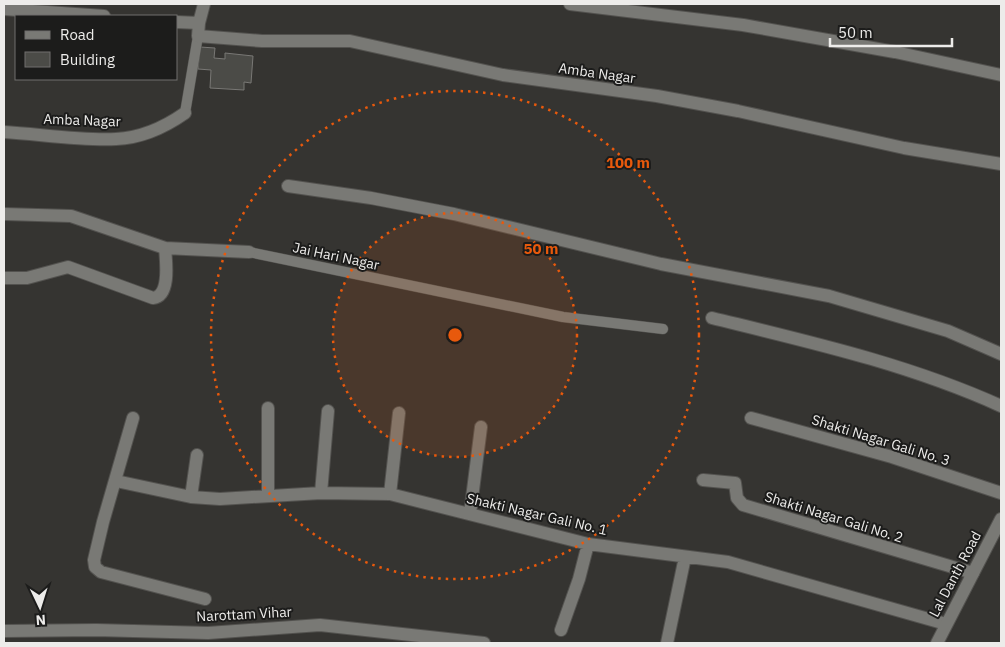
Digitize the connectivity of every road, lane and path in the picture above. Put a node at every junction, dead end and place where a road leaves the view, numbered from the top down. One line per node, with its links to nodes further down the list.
1 (204, 4): 6 (street)
2 (570, 4): 7 (street)
3 (4, 9): 4 (street)
4 (90, 15)
5 (178, 23): 6 (street, Amba Nagar)
6 (198, 30): 8 (street); 10 (street, Amba Nagar)
7 (1001, 76)
8 (185, 114): 9 (street, Amba Nagar)
9 (4, 132)
10 (1001, 164)
11 (288, 186): 18 (street)
12 (4, 214): 13 (street, Jai Hari Nagar)
13 (165, 248): 14 (street, Jai Hari Nagar); 15 (street)
14 (249, 252): 17 (street, Jai Hari Nagar)
15 (4, 278)
16 (712, 318): 19 (street)
17 (663, 329)
18 (1001, 354)
19 (1001, 406)
20 (268, 408): 32 (street)
21 (328, 411): 29 (street)
22 (399, 413): 31 (street)
23 (133, 418): 28 (street)
24 (751, 418): 30 (street, Shakti Nagar Gali No. 3)
25 (481, 427): 34 (street)
26 (197, 456): 33 (street)
27 (703, 480): 38 (street, Shakti Nagar Gali No. 2)
28 (116, 482): 33 (street, Shakti Nagar Gali No. 1); 39 (street)
29 (321, 493): 31 (street, Shakti Nagar Gali No. 1); 32 (street, Shakti Nagar Gali No. 1)
30 (1001, 493)
31 (390, 494): 34 (street, Shakti Nagar Gali No. 1)
32 (268, 495): 33 (street, Shakti Nagar Gali No. 1)
33 (191, 496)
34 (470, 514): 36 (street, Shakti Nagar Gali No. 1)
35 (1001, 519): 38 (street, Lal Danth Road)
36 (588, 544): 37 (street, Shakti Nagar Gali No. 1); 41 (street)
37 (685, 557): 40 (street, Shakti Nagar Gali No. 1); 44 (street)
38 (973, 573): 40 (street, Lal Danth Road)
39 (205, 599)
40 (946, 624): 45 (street, Lal Danth Road)
41 (561, 630)
42 (4, 631): 43 (street, Narottam Vihar)
43 (484, 643)
44 (667, 643)
45 (937, 643)

